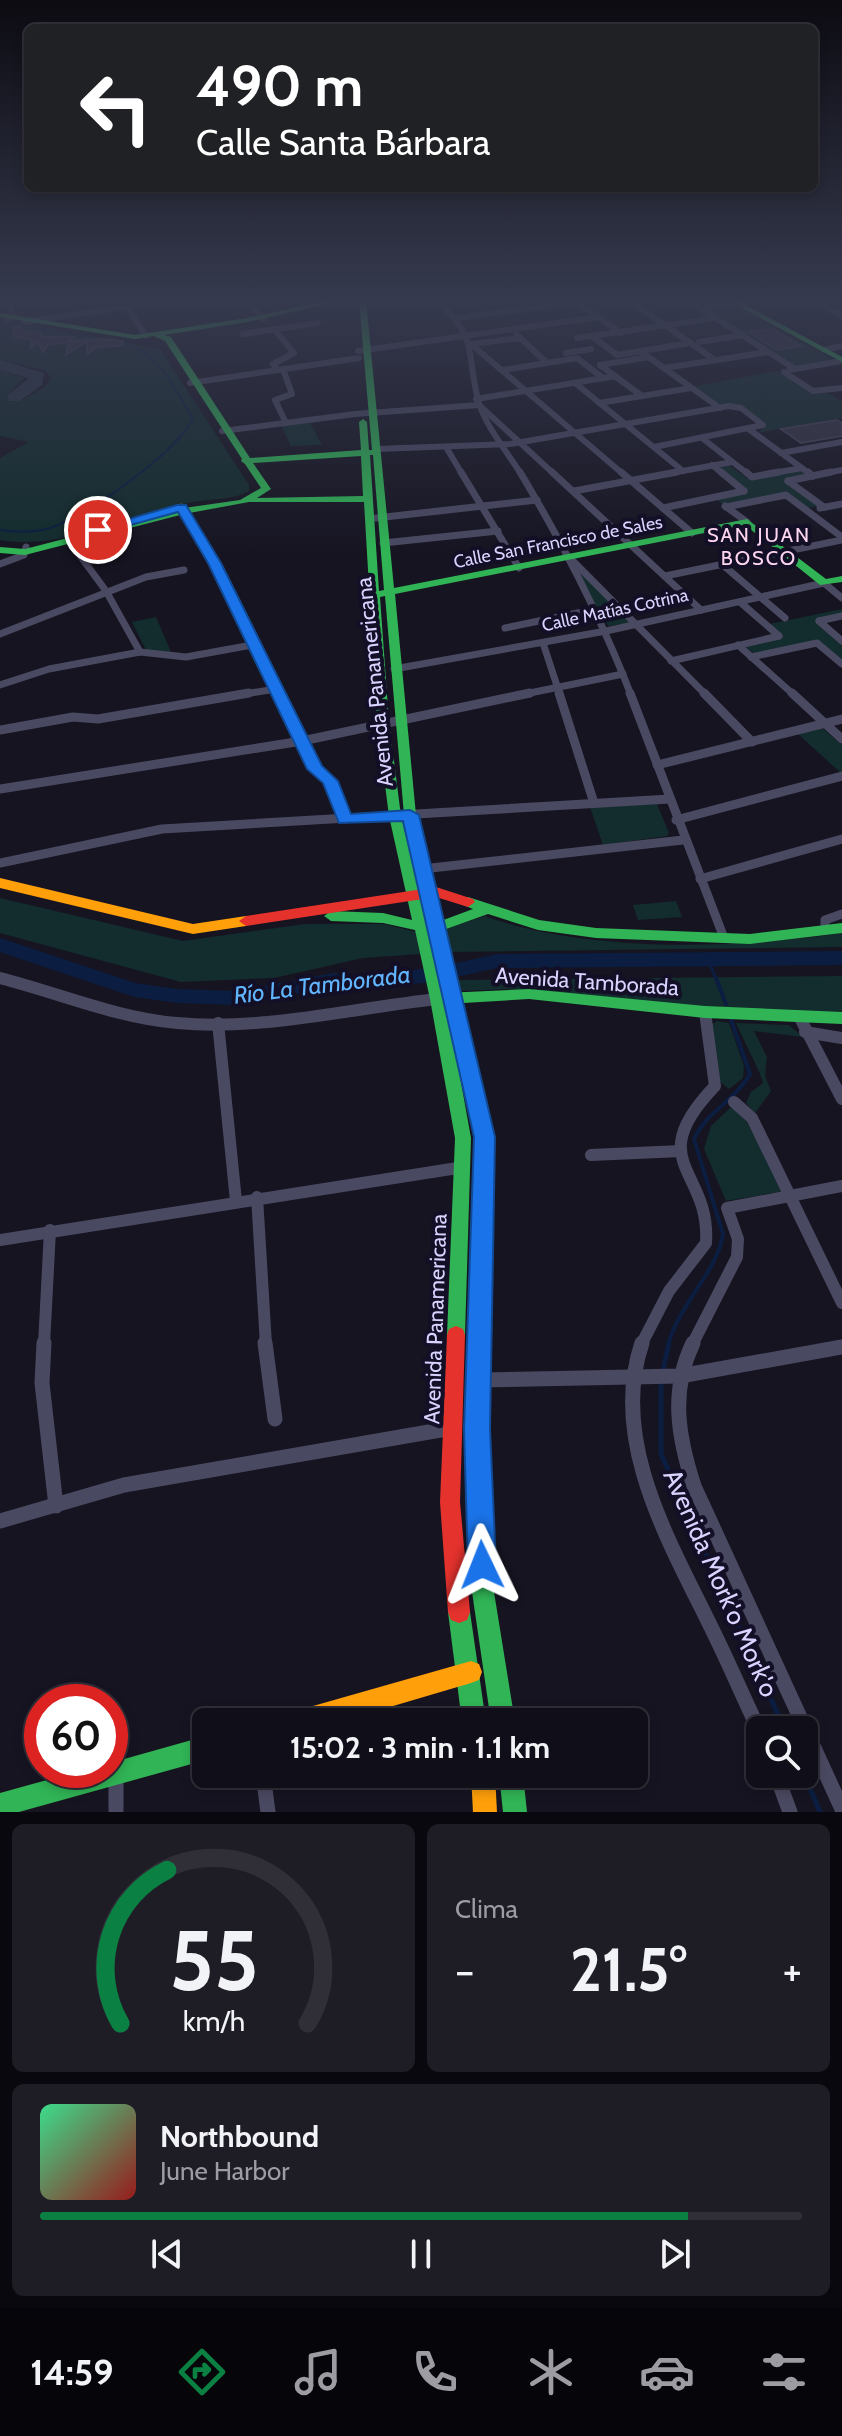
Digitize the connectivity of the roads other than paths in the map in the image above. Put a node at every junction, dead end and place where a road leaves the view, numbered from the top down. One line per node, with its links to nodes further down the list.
1 (196, 386): 24 (main road)
2 (288, 386): 21 (street)
3 (365, 386): 20 (main road, Avenida Panamericana)
4 (476, 386): 17 (street)
5 (521, 386): 14 (street)
6 (560, 386): 14 (street)
7 (578, 386): 18 (street)
8 (628, 386): 15 (street)
9 (688, 386): 11 (street)
10 (806, 386): 13 (street)
11 (691, 388): 15 (street); 19 (street)
12 (842, 388): 13 (street)
13 (827, 390): 16 (street)
14 (527, 391): 17 (street); 25 (street)
15 (642, 396): 18 (street)
16 (838, 397)
17 (478, 402): 20 (street); 27 (street); 29 (street)
18 (599, 403): 22 (street)
19 (720, 408): 22 (street); 23 (street)
20 (368, 414): 21 (street); 32 (main road, Avenida Panamericana)
21 (286, 423): 24 (street)
22 (626, 424): 25 (street); 31 (street)
23 (750, 430): 26 (street); 33 (street)
24 (227, 431): 34 (main road)
25 (577, 433): 27 (street); 41 (street)
26 (702, 438): 31 (street); 35 (street)
27 (522, 442): 29 (street); 43 (street)
28 (841, 442): 33 (street)
29 (502, 444): 30 (street); 47 (street)
30 (446, 447): 32 (street); 50 (street)
31 (654, 447): 39 (street)
32 (372, 451): 34 (main road); 45 (main road, Avenida Panamericana); 56 (main road, Avenida Panamericana)
33 (781, 453): 37 (street)
34 (245, 461): 42 (main road)
35 (732, 462): 36 (street); 37 (street)
36 (712, 465): 39 (street); 44 (street)
37 (802, 468): 40 (street)
38 (842, 470): 40 (street)
39 (683, 471): 41 (street)
40 (813, 476): 52 (street)
41 (632, 481): 43 (street); 53 (street)
42 (260, 490): 46 (main road); 48 (main road); 54 (main road)
43 (574, 491): 63 (street)
44 (713, 498): 51 (street); 53 (street)
45 (368, 499): 46 (main road); 56 (main road, Avenida Panamericana)
46 (277, 500): 48 (main road)
47 (537, 500): 50 (street); 67 (street)
48 (243, 502): 54 (main road)
49 (842, 504): 52 (street)
50 (482, 507): 56 (street); 58 (street)
51 (726, 507): 55 (street); 57 (street)
52 (824, 507): 55 (street)
53 (663, 508): 59 (street)
54 (182, 509): 61 (main road); 65 (main road); 90 (street)
55 (806, 511): 60 (street)
56 (375, 518): 62 (main road, Avenida Panamericana); 76 (main road, Avenida Panamericana)
57 (747, 522): 59 (main road, Calle San Francisco de Sales); 66 (main road)
58 (498, 531): 62 (street); 70 (street)
59 (692, 533): 63 (main road, Calle San Francisco de Sales)
60 (842, 539): 66 (street)
61 (70, 542): 65 (main road); 75 (street)
62 (383, 543): 76 (main road, Avenida Panamericana)
63 (632, 545): 67 (main road, Calle San Francisco de Sales); 72 (street)
64 (0, 548): 65 (main road)
65 (25, 550): 68 (street)
66 (784, 552): 69 (street); 74 (main road)
67 (569, 557): 70 (main road, Calle San Francisco de Sales); 80 (street); 84 (street)
68 (0, 564)
69 (723, 565): 72 (street); 77 (street)
70 (519, 568): 76 (main road, Calle San Francisco de Sales)
71 (184, 570): 75 (street)
72 (665, 576): 81 (street)
73 (842, 579): 74 (main road, Calle Matías Cotrina)
74 (824, 583): 77 (street, Calle Matías Cotrina); 78 (street)
75 (106, 591): 87 (street); 92 (street)
76 (381, 594): 96 (main road, Avenida Panamericana); 102 (main road, Avenida Panamericana)
77 (761, 597): 79 (street, Calle Matías Cotrina); 83 (street)
78 (842, 598)
79 (740, 602): 81 (street, Calle Matías Cotrina); 83 (street)
80 (592, 610): 85 (street); 86 (street)
81 (701, 610): 84 (street, Calle Matías Cotrina)
82 (842, 616): 88 (street)
83 (764, 623): 91 (street)
84 (636, 625): 86 (street, Calle Matías Cotrina); 94 (street)
85 (505, 628)
86 (606, 631): 89 (street, Calle Matías Cotrina); 97 (street)
87 (0, 634)
88 (842, 641)
89 (543, 643): 96 (street, Calle Matías Cotrina); 99 (street)
90 (252, 645): 92 (street); 100 (street)
91 (738, 645): 93 (street); 94 (street)
92 (140, 652): 98 (street)
93 (751, 657): 95 (street); 103 (street)
94 (671, 661): 107 (street)
95 (842, 664)
96 (394, 669): 102 (main road, Avenida Panamericana)
97 (623, 674): 99 (street); 108 (street)
98 (0, 685)
99 (560, 688): 102 (street); 112 (street)
100 (276, 689): 104 (street); 106 (street)
101 (842, 719): 103 (street)
102 (391, 722): 106 (street); 113 (main road, Avenida Panamericana)
103 (826, 724): 105 (street); 107 (street)
104 (0, 730)
105 (842, 739)
106 (302, 741): 110 (street); 114 (street)
107 (752, 742): 108 (street)
108 (657, 765): 111 (street)
109 (842, 776): 115 (street)
110 (0, 789)
111 (670, 799): 112 (street); 115 (street)
112 (594, 803): 113 (street)
113 (403, 816): 114 (street); 119 (main road, Avenida Panamericana); 123 (main road, Avenida Panamericana)
114 (345, 819): 118 (street)
115 (676, 820): 117 (street)
116 (842, 839): 120 (street)
117 (683, 840): 119 (street); 120 (street)
118 (0, 863)
119 (422, 869): 123 (main road, Avenida Panamericana)
120 (700, 879): 130 (street)
121 (0, 883): 123 (main road)
122 (0, 893): 126 (main road)
123 (421, 898): 124 (main road); 126 (main road); 127 (main road, Avenida Panamericana)
124 (478, 908): 127 (main road); 130 (main road)
125 (842, 914): 129 (street)
126 (331, 916): 127 (main road)
127 (428, 928): 132 (main road, Avenida Panamericana)
128 (842, 928): 129 (main road)
129 (825, 930): 130 (main road)
130 (724, 938)
131 (0, 978): 136 (street, Avenida Tamborada)
132 (446, 999): 133 (main road, Avenida Tamborada); 136 (street, Avenida Tamborada); 143 (main road, Avenida Panamericana); 144 (main road, Avenida Panamericana)
133 (705, 1012): 134 (main road, Avenida Tamborada); 141 (street)
134 (799, 1016): 135 (main road, Avenida Tamborada); 137 (street)
135 (842, 1018)
136 (218, 1023): 148 (street)
137 (805, 1032): 138 (street); 139 (street)
138 (842, 1038)
139 (842, 1099)
140 (734, 1102): 146 (street)
141 (681, 1151): 142 (street); 154 (street, Avenida Mork'o Mork'o)
142 (591, 1155)
143 (486, 1163): 144 (street); 155 (main road, Avenida Panamericana)
144 (463, 1167): 147 (street); 157 (main road, Avenida Panamericana)
145 (842, 1186): 146 (street)
146 (792, 1195): 151 (street); 153 (street, Avenida Mork'o Mork'o)
147 (257, 1197): 148 (street); 156 (street)
148 (236, 1201): 149 (street)
149 (50, 1230): 150 (street); 159 (street)
150 (0, 1240)
151 (842, 1303)
152 (842, 1347): 153 (street)
153 (668, 1376): 154 (street); 176 (street, Avenida Mork'o Mork'o)
154 (633, 1378): 155 (street); 166 (street, Avenida Mork'o Mork'o)
155 (478, 1380): 158 (main road, Avenida Panamericana)
156 (275, 1419)
157 (452, 1428): 158 (street); 159 (street); 162 (main road, Avenida Panamericana)
158 (477, 1429): 161 (main road, Avenida Panamericana)
159 (56, 1506): 160 (street)
160 (0, 1521)
161 (494, 1665): 162 (main road); 165 (main road, Avenida Panamericana)
162 (466, 1673): 163 (main road); 164 (main road, Avenida Panamericana)
163 (347, 1708)
164 (472, 1708)
165 (501, 1708)
166 (752, 1716)
167 (192, 1752): 168 (main road)
168 (128, 1771)
169 (64, 1788): 175 (main road)
170 (116, 1788): 177 (street)
171 (265, 1788): 178 (street)
172 (484, 1788): 179 (main road)
173 (512, 1788): 180 (main road)
174 (781, 1788): 181 (street)
175 (0, 1805)
176 (842, 1809)
177 (116, 1812)
178 (268, 1812)
179 (485, 1812)
180 (515, 1812)
181 (790, 1812)

